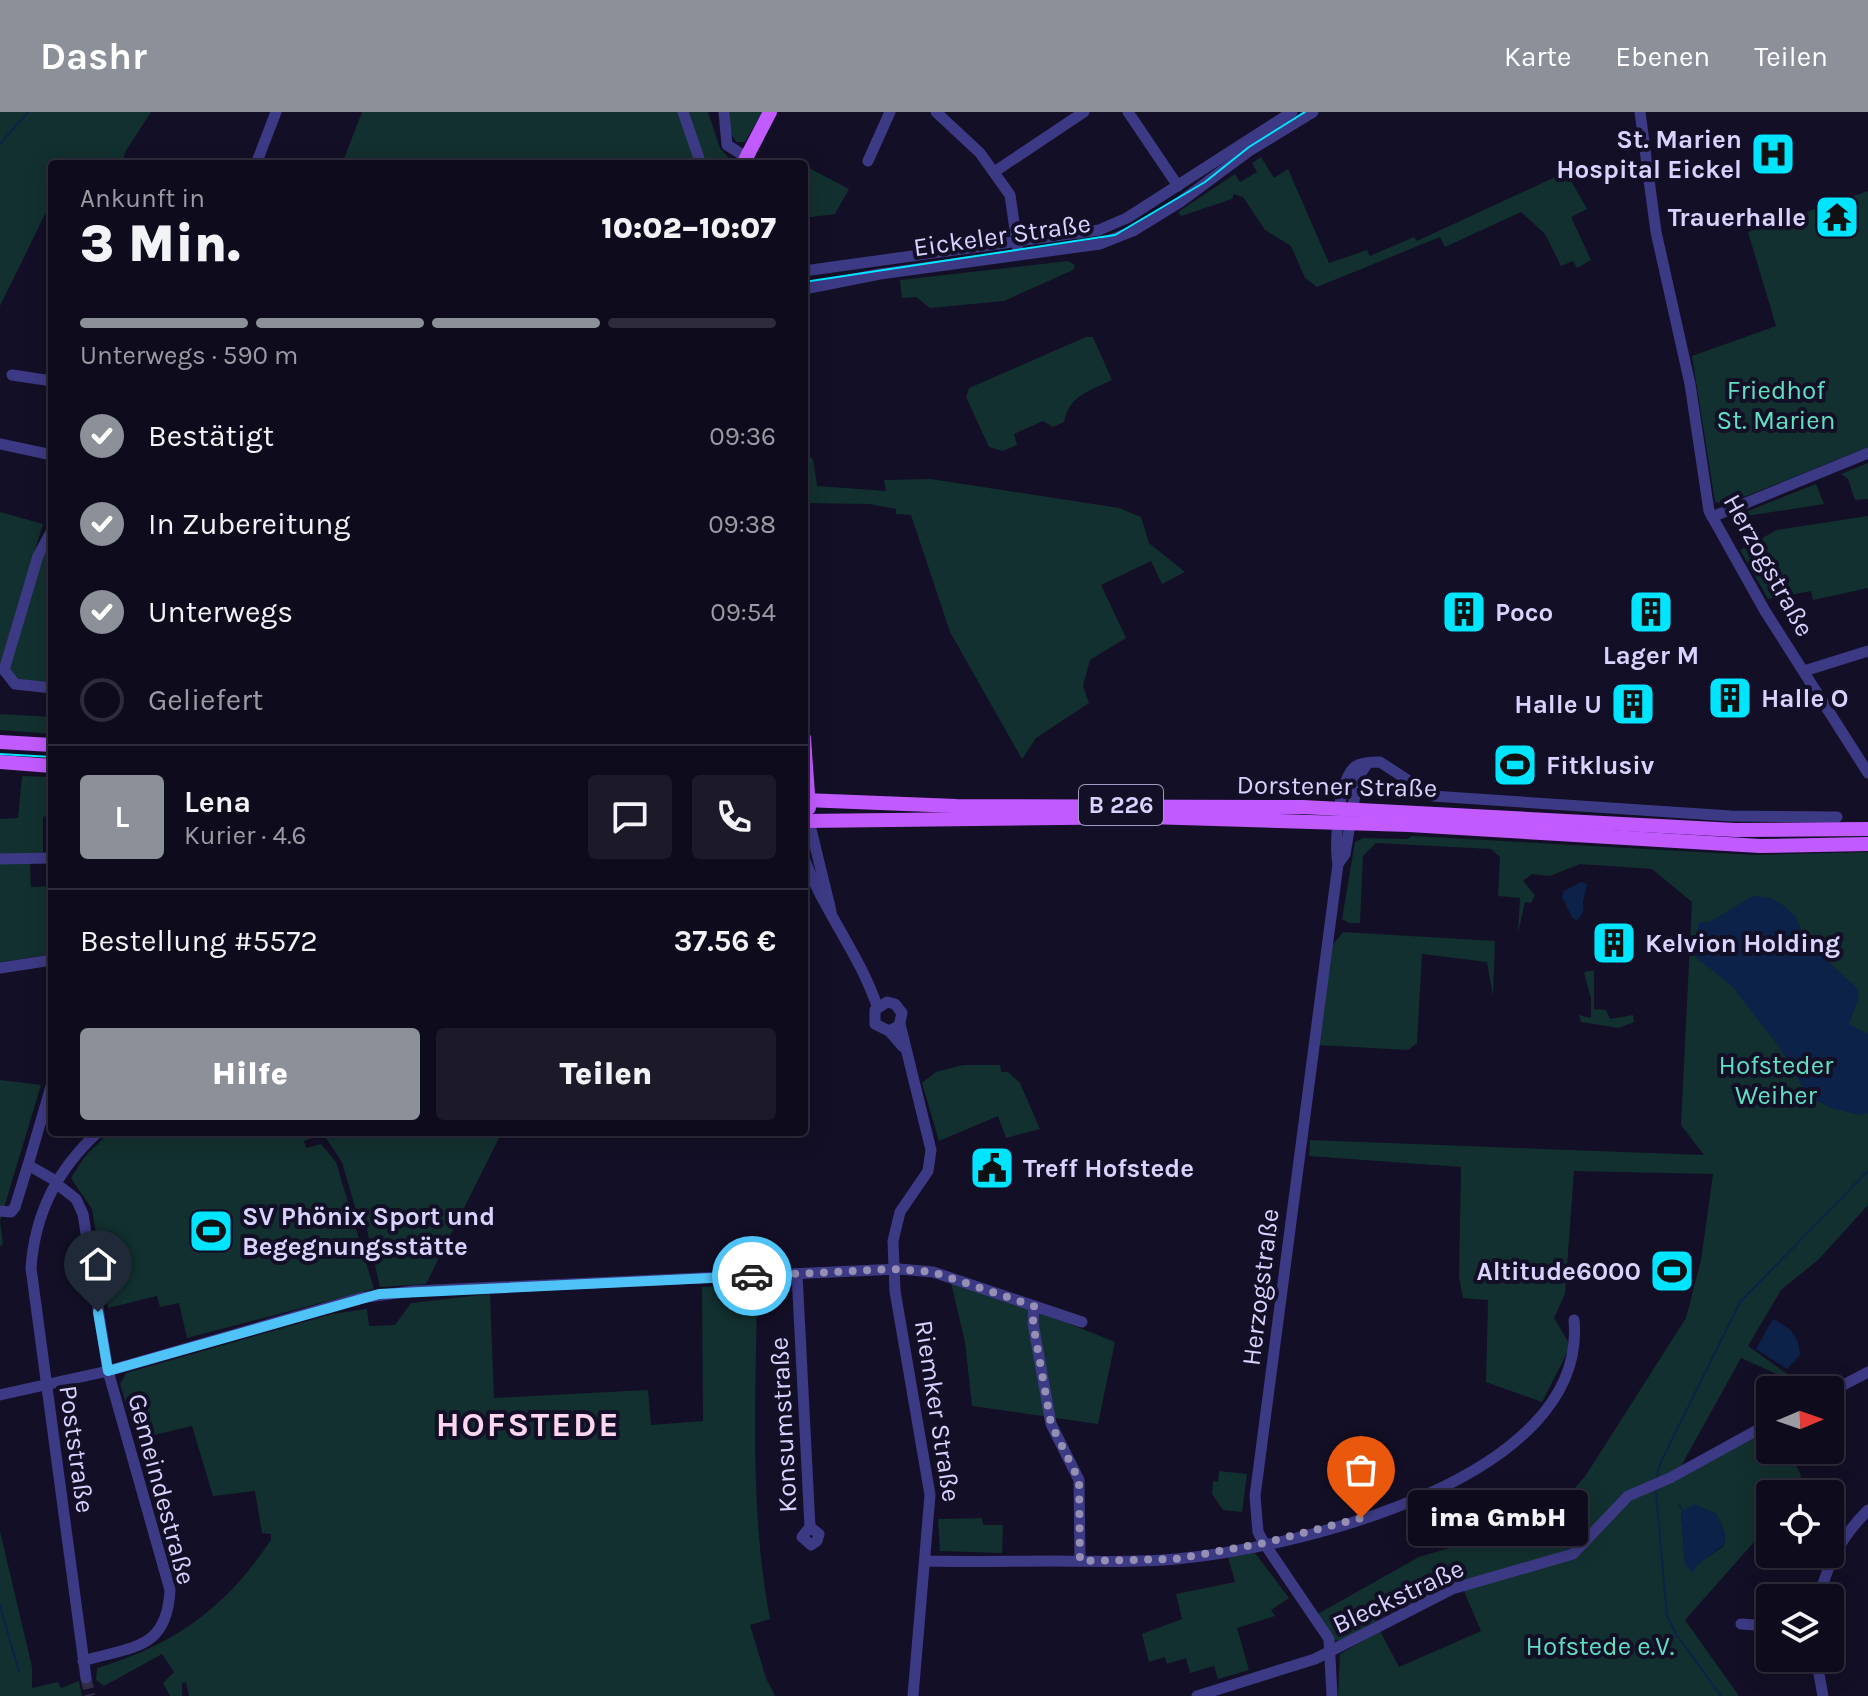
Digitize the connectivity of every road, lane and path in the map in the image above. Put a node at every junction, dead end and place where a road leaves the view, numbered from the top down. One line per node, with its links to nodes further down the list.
1 (276, 112): 13 (street)
2 (683, 112): 14 (street)
3 (724, 112): 15 (street)
4 (770, 112): 15 (main road)
5 (890, 112): 16 (street)
6 (936, 112): 17 (street)
7 (1084, 112): 17 (street)
8 (1128, 112): 18 (street)
9 (1292, 112): 12 (street, Eickeler Straße)
10 (1313, 112): 12 (street, Eickeler Straße)
11 (1640, 112): 27 (street, Herzogstraße)
12 (1277, 121): 18 (street, Eickeler Straße); 19 (street, Eickeler Straße)
13 (258, 160)
14 (700, 160)
15 (744, 160)
16 (868, 161)
17 (994, 172): 19 (street)
18 (1178, 186): 19 (street, Eickeler Straße)
19 (1018, 250): 20 (street, Eickeler Straße); 21 (street, Eickeler Straße)
20 (808, 271)
21 (808, 288)
22 (12, 375): 23 (street)
23 (48, 380)
24 (0, 444): 26 (street)
25 (1868, 453): 27 (street)
26 (48, 454)
27 (1712, 517): 30 (street, Herzogstraße)
28 (48, 537): 31 (street)
29 (1868, 651): 30 (street)
30 (1804, 671): 32 (street, Herzogstraße)
31 (48, 688)
32 (1849, 741): 35 (street, Herzogstraße); 38 (street, Herzogstraße)
33 (0, 742): 34 (main road)
34 (48, 745)
35 (1868, 761)
36 (0, 762): 37 (main road)
37 (48, 766)
38 (1868, 773)
39 (808, 800): 40 (main road, Dorstener Straße / B 226)
40 (1345, 816): 41 (street, Herzogstraße); 42 (main road, Dorstener Straße / B 226); 44 (main road, Dorstener Straße / B 226); 45 (main road, Dorstener Straße / B 226); 72 (street, Herzogstraße)
41 (1837, 817)
42 (808, 821)
43 (808, 825): 49 (street)
44 (1866, 828)
45 (1868, 844)
46 (48, 858): 47 (street)
47 (0, 859)
48 (808, 868): 49 (street)
49 (831, 912): 52 (street)
50 (48, 961): 51 (street)
51 (0, 968)
52 (882, 1004): 53 (street); 53 (street)
53 (895, 1028): 59 (street, Riemker Straße)
54 (48, 1097): 56 (street)
55 (95, 1136): 57 (street, Poststraße)
56 (28, 1165): 57 (street); 58 (street)
57 (59, 1185): 64 (street, Gemeindestraße); 67 (street, Poststraße)
58 (0, 1211)
59 (893, 1269): 60 (street); 61 (street); 73 (street, Riemker Straße)
60 (797, 1274): 64 (street); 71 (street, Konsumstraße)
61 (1034, 1306): 63 (street); 74 (street)
62 (1574, 1320): 72 (street)
63 (1082, 1322)
64 (108, 1371): 67 (street); 79 (street, Gemeindestraße)
65 (1868, 1372): 66 (street)
66 (1844, 1385)
67 (46, 1387): 68 (street); 79 (street, Poststraße)
68 (0, 1395)
69 (1756, 1431): 78 (street, Bleckstraße)
70 (1868, 1510): 75 (street)
71 (810, 1527)
72 (1264, 1543): 74 (street); 78 (street, Herzogstraße)
73 (926, 1561): 74 (street); 82 (street, Riemker Straße)
74 (1080, 1561)
75 (1824, 1584)
76 (1741, 1624): 77 (street)
77 (1756, 1625)
78 (1331, 1651): 83 (street, Bleckstraße); 84 (street, Herzogstraße)
79 (83, 1661): 81 (street, Poststraße)
80 (1819, 1672): 85 (street)
81 (86, 1678)
82 (913, 1696)
83 (1197, 1696)
84 (1332, 1696)
85 (1823, 1696)

